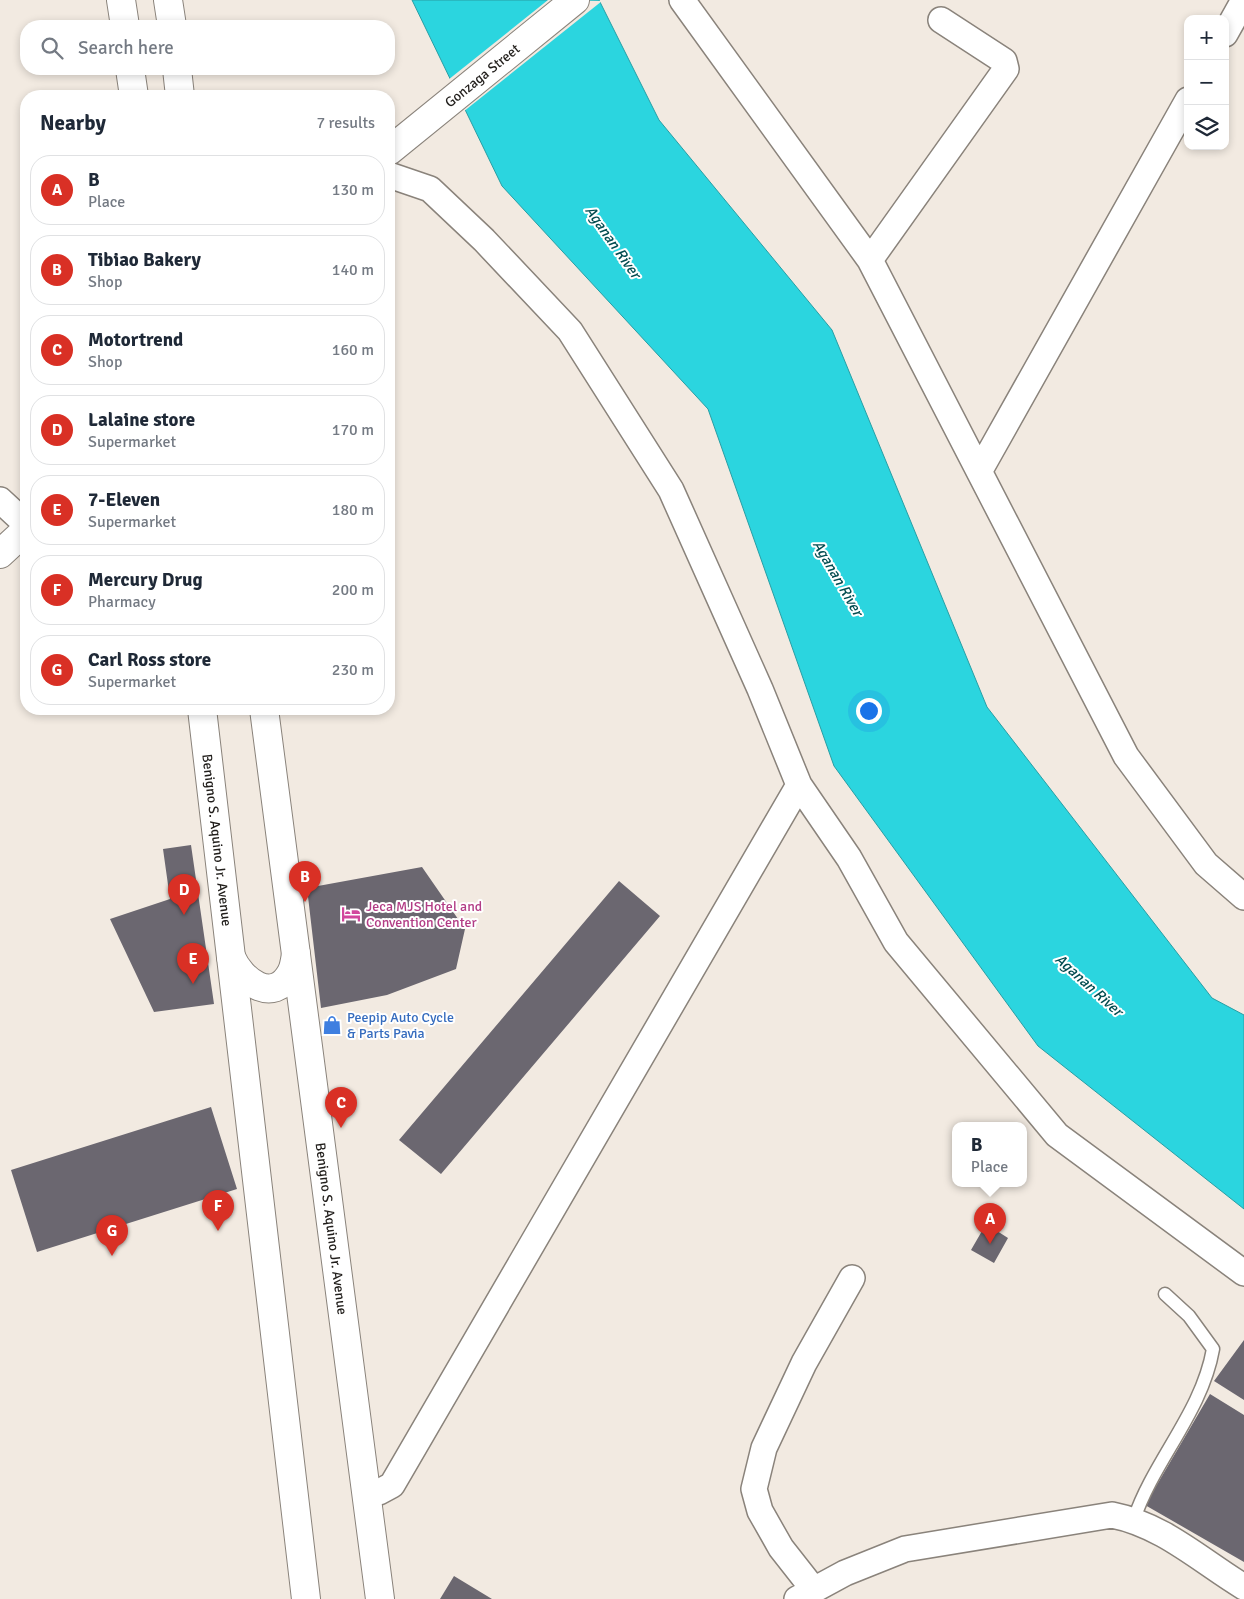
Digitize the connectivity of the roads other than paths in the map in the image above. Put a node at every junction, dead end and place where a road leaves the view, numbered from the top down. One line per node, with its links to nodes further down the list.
1 (120, 0): 6 (main road)
2 (168, 0): 7 (main road)
3 (575, 0): 15 (main road, Gonzaga Street)
4 (682, 0): 17 (street)
5 (1244, 0): 9 (street)
6 (124, 20)
7 (171, 20)
8 (941, 20): 17 (street)
9 (1229, 27)
10 (131, 75): 12 (main road)
11 (178, 75): 13 (main road)
12 (133, 90)
13 (179, 90)
14 (1185, 105): 18 (street)
15 (395, 146)
16 (395, 177): 25 (street)
17 (870, 260): 18 (street)
18 (980, 470): 26 (street)
19 (0, 500): 20 (street)
20 (20, 518)
21 (20, 536): 22 (main road)
22 (0, 554)
23 (203, 715): 28 (main road, Benigno S. Aquino Jr. Avenue)
24 (265, 715): 27 (main road, Benigno S. Aquino Jr. Avenue)
25 (799, 785): 29 (street); 32 (street)
26 (1241, 887)
27 (296, 954): 28 (main road); 32 (main road, Benigno S. Aquino Jr. Avenue)
28 (231, 957): 36 (main road, Benigno S. Aquino Jr. Avenue)
29 (1244, 1273)
30 (852, 1278): 35 (street)
31 (1165, 1294): 33 (lane)
32 (366, 1494): 37 (main road, Benigno S. Aquino Jr. Avenue)
33 (1134, 1519): 34 (street); 35 (street)
34 (1244, 1588)
35 (806, 1595)
36 (306, 1599)
37 (380, 1599)

